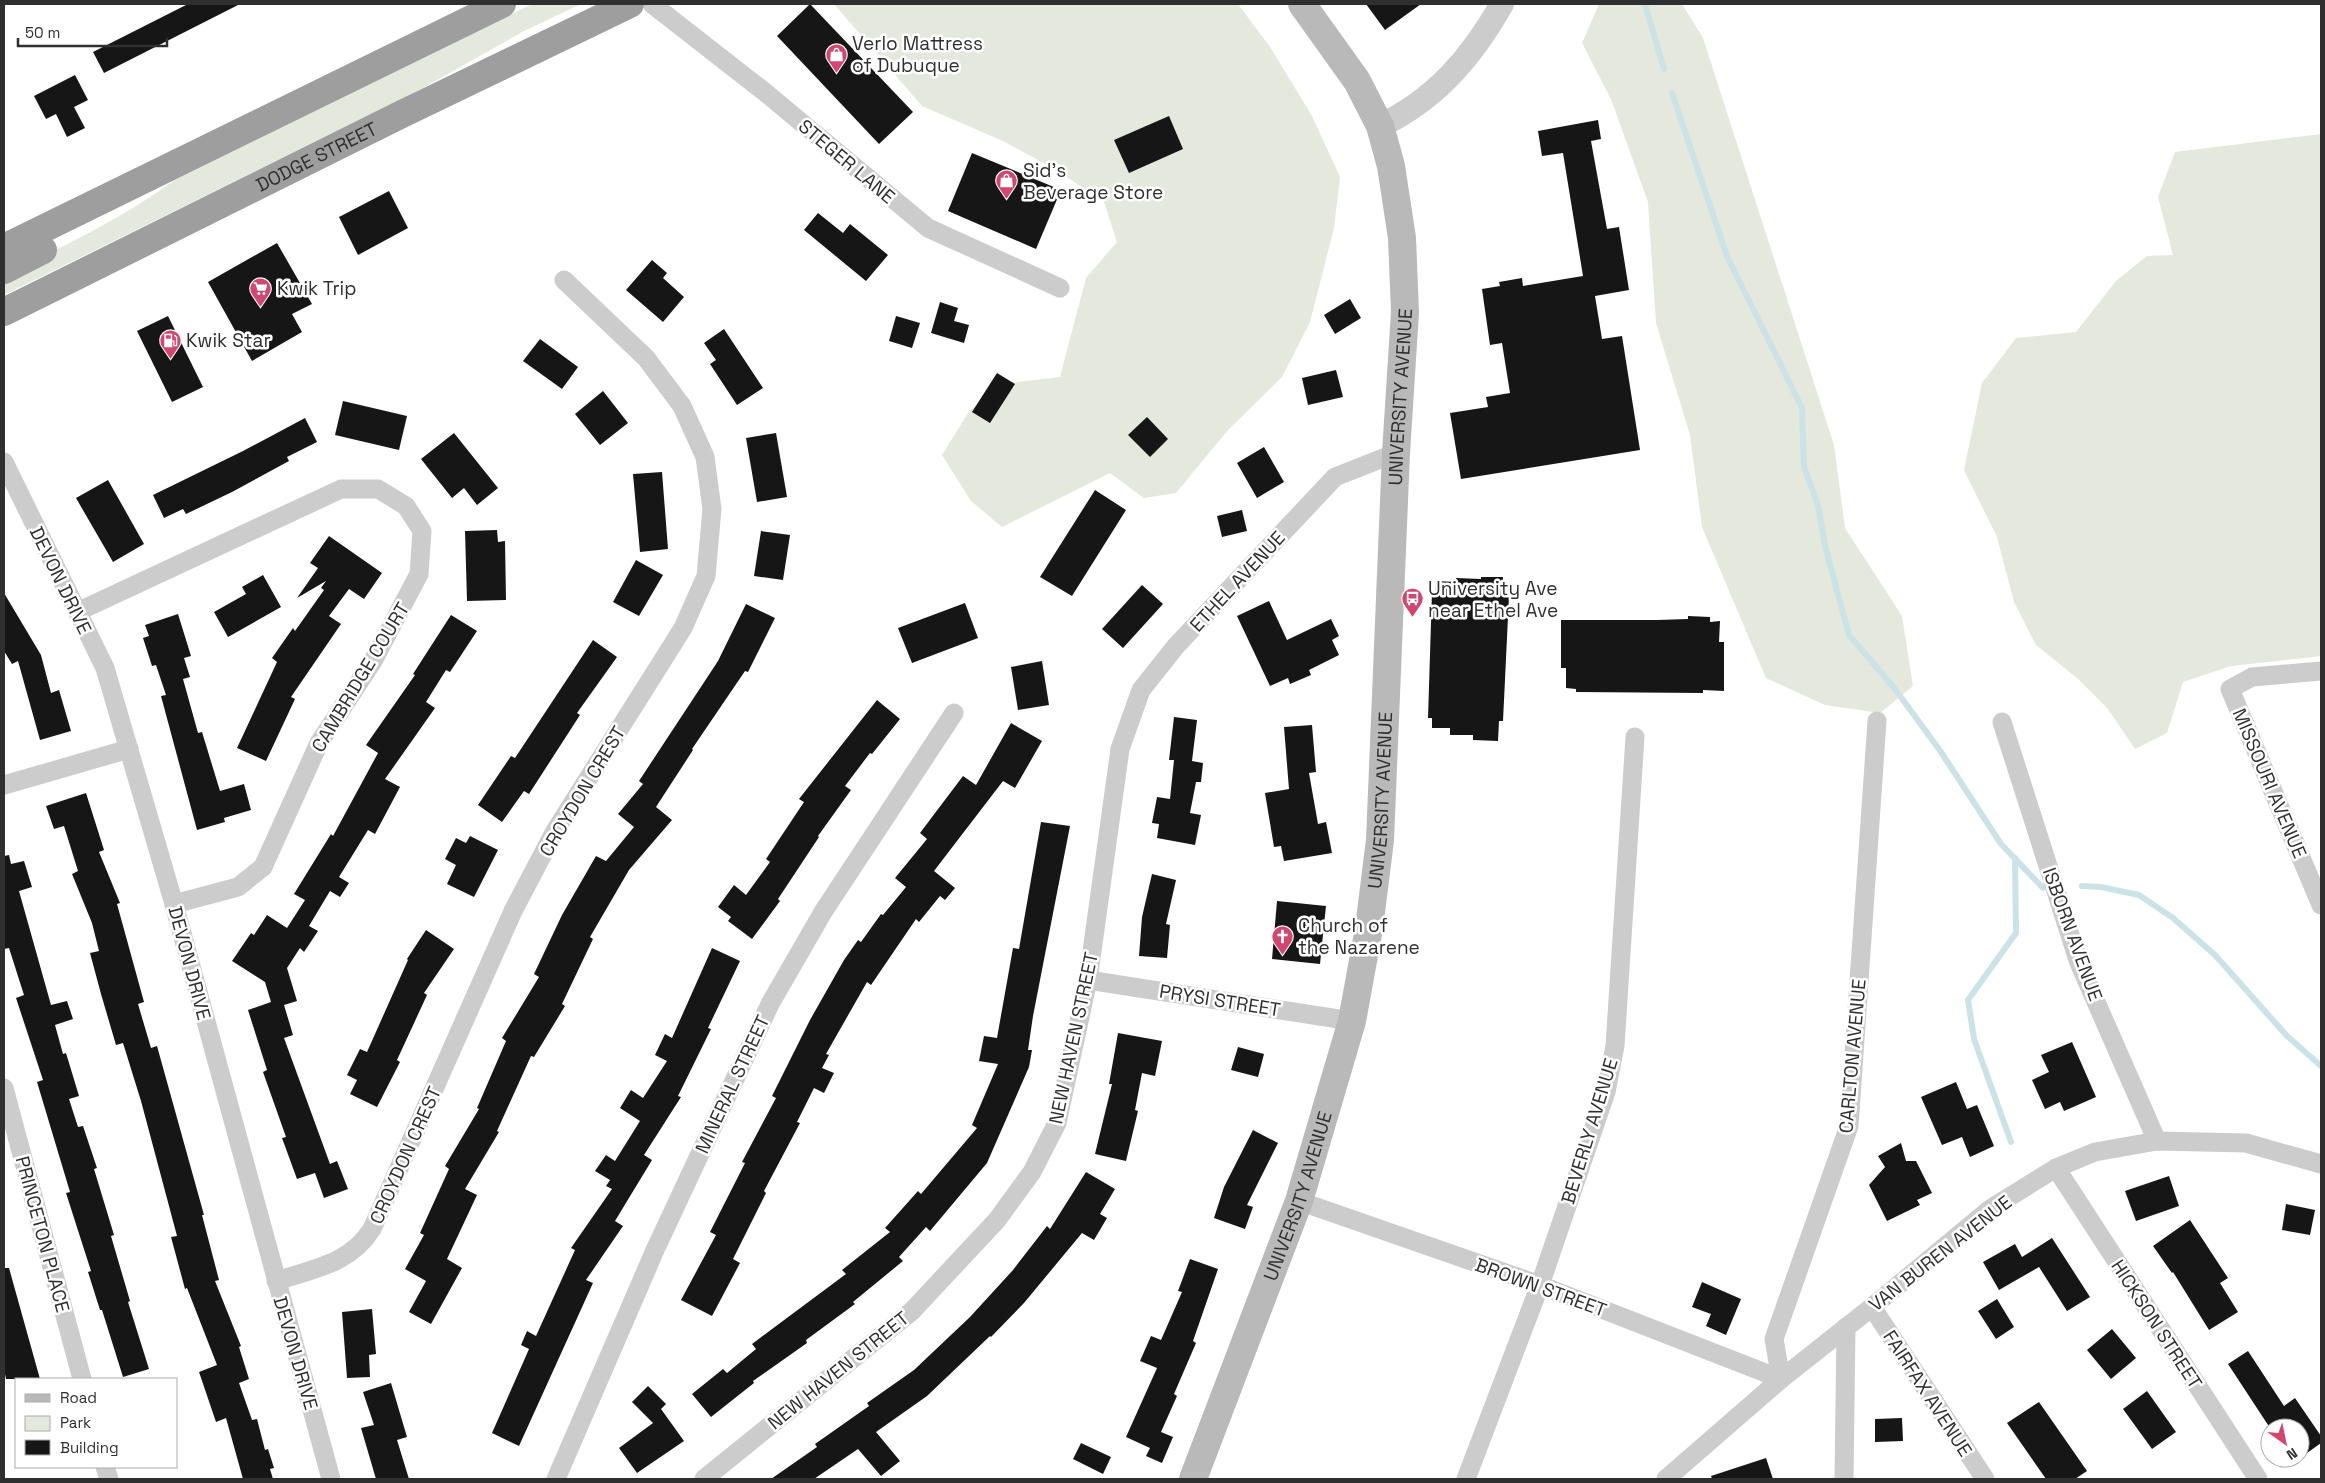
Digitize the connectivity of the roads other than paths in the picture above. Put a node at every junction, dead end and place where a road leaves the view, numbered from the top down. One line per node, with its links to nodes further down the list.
1 (502, 4): 9 (highway)
2 (595, 4): 7 (highway)
3 (630, 4): 7 (highway, DODGE STREET)
4 (652, 4): 14 (street, STEGER LANE)
5 (1302, 4): 8 (main road, UNIVERSITY AVENUE)
6 (1502, 4): 8 (street)
7 (449, 91): 15 (highway, DODGE STREET)
8 (1380, 126): 16 (main road, UNIVERSITY AVENUE)
9 (159, 173): 10 (highway); 11 (highway); 12 (highway)
10 (4, 232)
11 (4, 248)
12 (4, 270)
13 (564, 280): 36 (street, CROYDON CREST)
14 (1060, 288)
15 (4, 312)
16 (1396, 453): 25 (street, ETHEL AVENUE); 30 (main road, UNIVERSITY AVENUE)
17 (4, 462): 18 (street, DEVON DRIVE)
18 (77, 612): 24 (street, DEVON DRIVE); 27 (street, CAMBRIDGE COURT)
19 (2321, 670): 28 (street, MISSOURI AVENUE)
20 (954, 713): 43 (street, MINERAL STREET)
21 (1877, 721): 41 (street, CARLTON AVENUE)
22 (2002, 722): 32 (street, ISBORN AVENUE)
23 (1635, 737): 37 (street, BEVERLY AVENUE)
24 (129, 749): 26 (street); 27 (street, DEVON DRIVE)
25 (1120, 749): 29 (street, NEW HAVEN STREET)
26 (4, 785)
27 (174, 904): 36 (street, DEVON DRIVE)
28 (2321, 905)
29 (1088, 980): 30 (street, PRYSI STREET); 44 (street, NEW HAVEN STREET)
30 (1352, 1021): 35 (main road, UNIVERSITY AVENUE)
31 (4, 1088): 40 (street, PRINCETON PLACE)
32 (2157, 1141): 33 (street, VAN BUREN AVENUE); 34 (street, VAN BUREN AVENUE)
33 (2321, 1164)
34 (2056, 1168): 38 (street, VAN BUREN AVENUE); 50 (street, HICKSON STREET)
35 (1299, 1201): 37 (street, BROWN STREET); 45 (main road, UNIVERSITY AVENUE)
36 (276, 1281): 42 (street, DEVON DRIVE)
37 (1540, 1286): 41 (street, BROWN STREET); 46 (street, BEVERLY AVENUE)
38 (1872, 1307): 39 (street, VAN BUREN AVENUE); 49 (street, FAIRFAX AVENUE)
39 (1846, 1327): 41 (street, VAN BUREN AVENUE); 48 (street)
40 (82, 1378)
41 (1781, 1379): 47 (street, VAN BUREN AVENUE)
42 (331, 1479)
43 (556, 1479)
44 (704, 1479)
45 (1193, 1479)
46 (1466, 1479)
47 (1666, 1479)
48 (1844, 1479)
49 (1985, 1479)
50 (2258, 1479)

